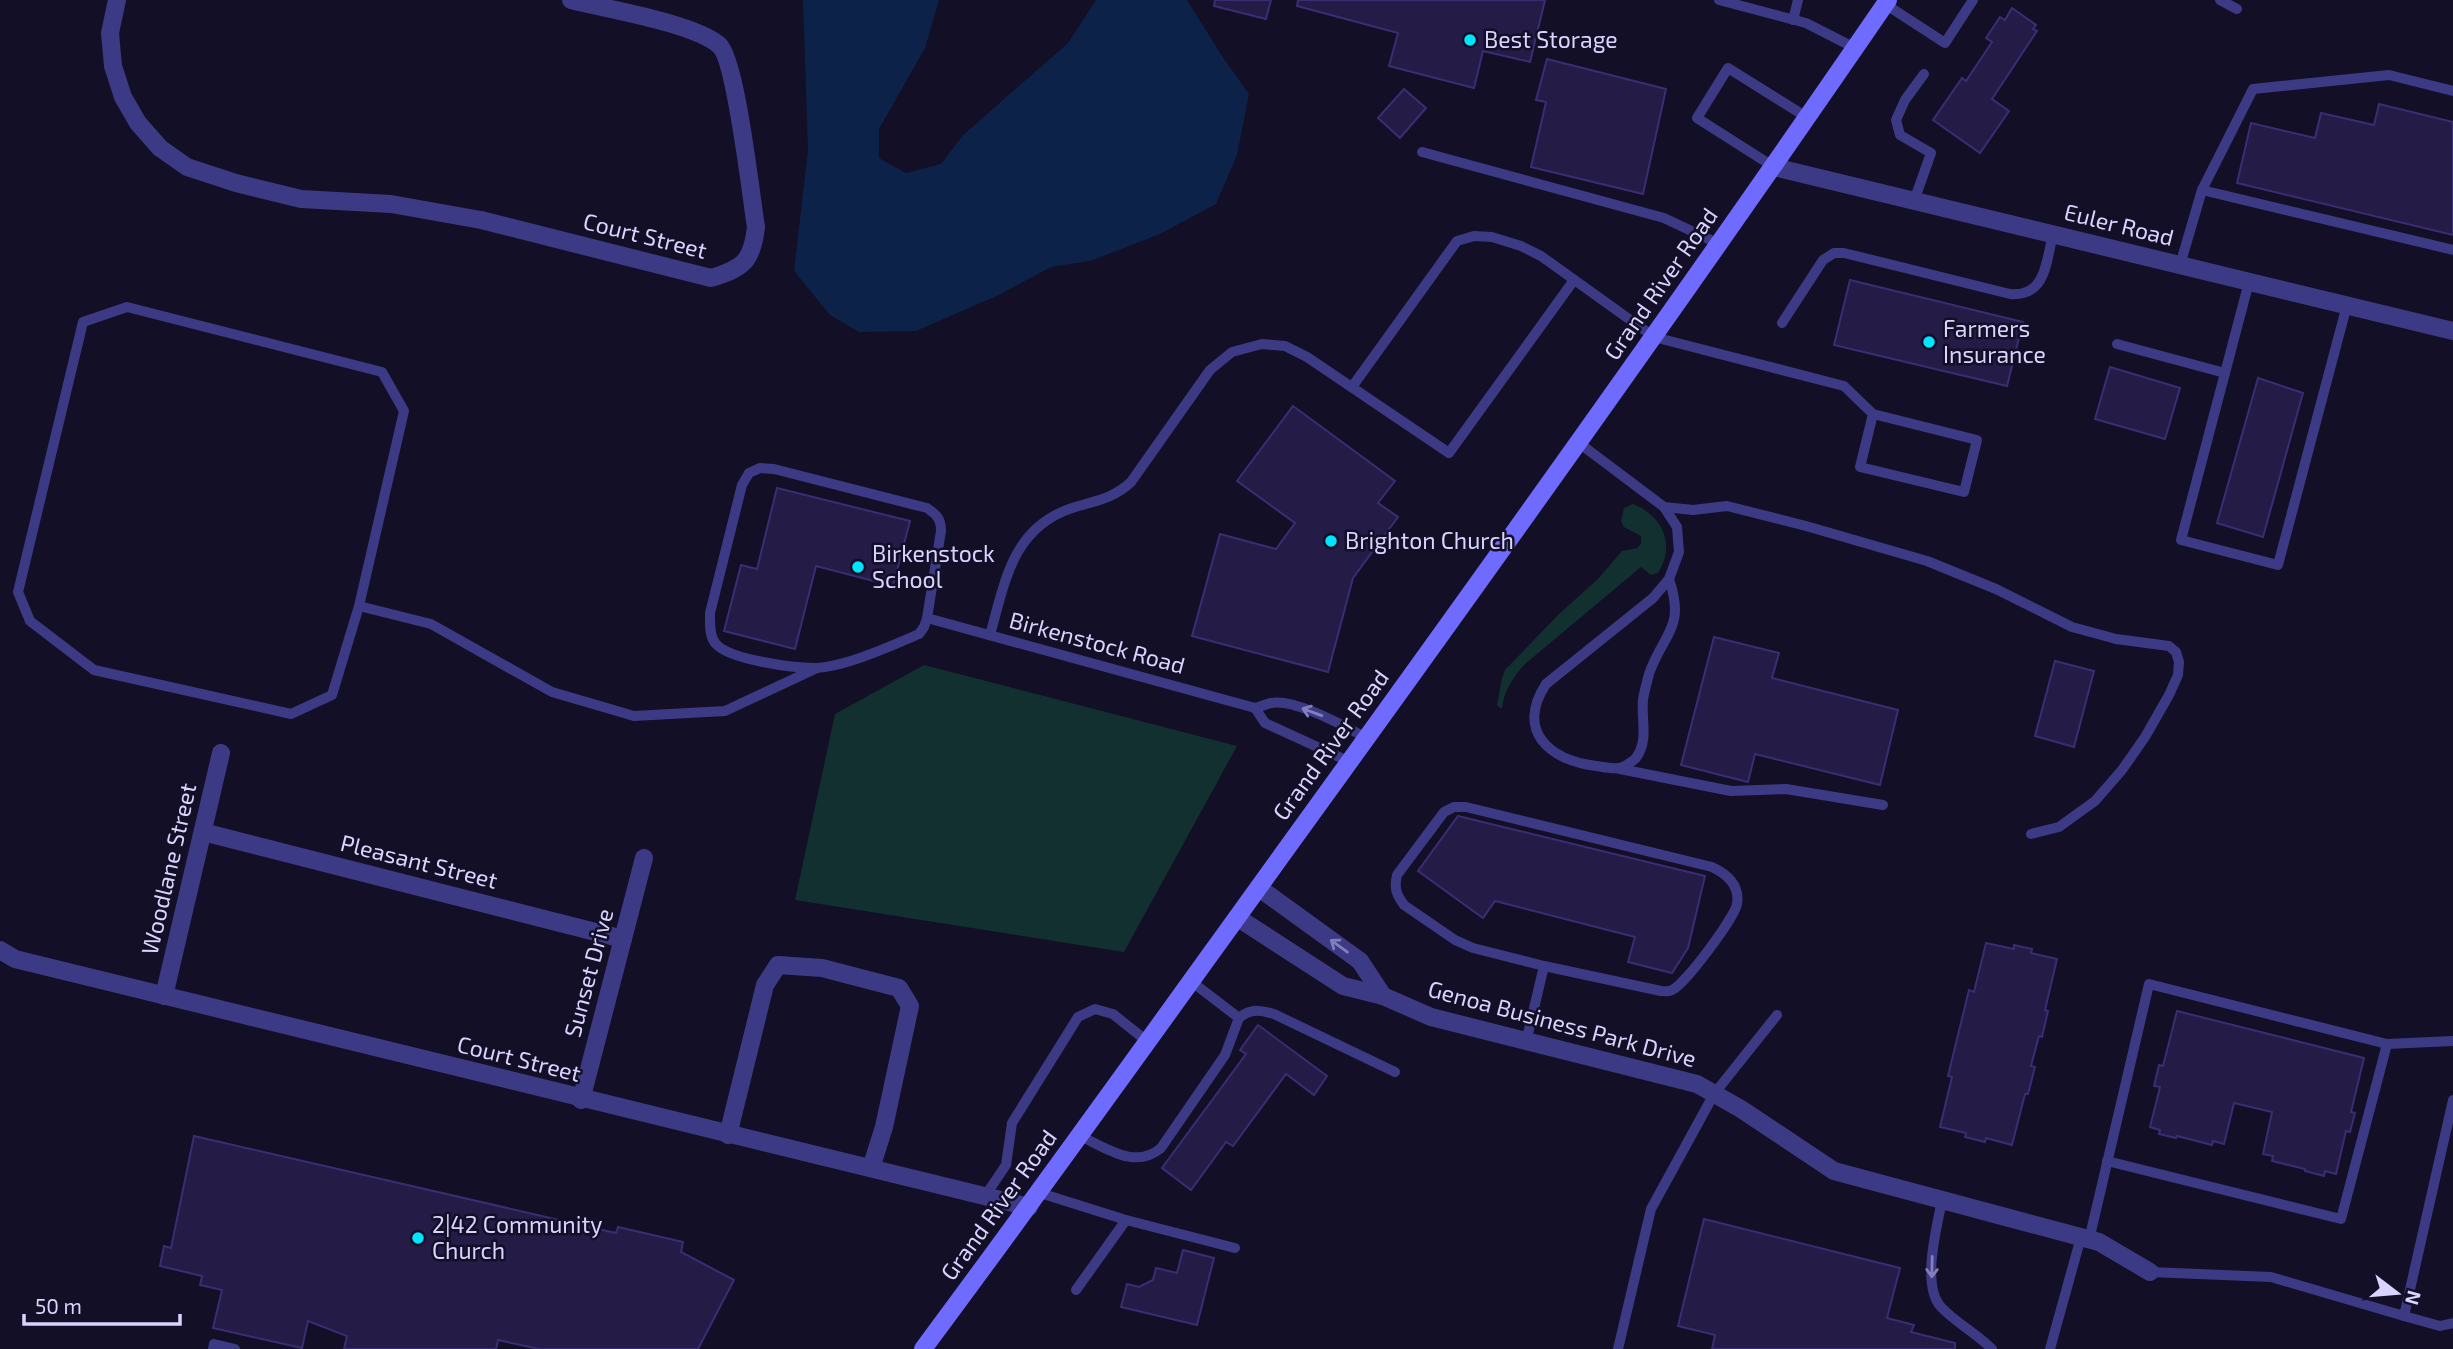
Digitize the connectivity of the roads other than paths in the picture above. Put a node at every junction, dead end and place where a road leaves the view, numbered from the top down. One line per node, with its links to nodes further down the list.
1 (117, 0): 2 (street, Court Street)
2 (571, 0)
3 (1719, 0): 9 (lane)
4 (1798, 0): 9 (lane)
5 (1973, 0): 7 (lane)
6 (2220, 0): 8 (lane)
7 (1887, 2): 10 (main road, Grand River Road)
8 (2237, 9)
9 (1793, 20): 10 (lane)
10 (1856, 48): 13 (main road, Grand River Road)
11 (1924, 74): 17 (lane)
12 (2453, 91): 16 (lane)
13 (1808, 118): 15 (main road, Grand River Road); 15 (lane)
14 (1422, 152): 19 (lane)
15 (1774, 167): 17 (street, Euler Road); 19 (main road, Grand River Road)
16 (2202, 190): 20 (lane); 21 (lane)
17 (1914, 201): 18 (street, Euler Road)
18 (2053, 234): 21 (street, Euler Road); 25 (lane)
19 (1719, 244): 27 (main road, Grand River Road)
20 (2453, 250)
21 (2180, 265): 23 (street, Euler Road)
22 (1574, 280): 27 (lane); 30 (lane); 30 (lane)
23 (2249, 282): 24 (street, Euler Road); 29 (lane)
24 (2347, 305): 26 (street, Euler Road); 29 (lane)
25 (1782, 323)
26 (2453, 331)
27 (1654, 337): 31 (lane); 32 (main road, Grand River Road)
28 (2117, 344): 29 (lane)
29 (2225, 373)
30 (1352, 387): 37 (lane)
31 (1873, 414): 31 (lane)
32 (1579, 443): 33 (lane); 40 (main road, Grand River Road)
33 (1664, 507): 34 (lane); 46 (lane)
34 (1669, 579): 43 (lane); 43 (lane)
35 (359, 606): 35 (lane); 38 (lane)
36 (927, 618): 37 (lane, Birkenstock Road); 38 (lane); 38 (lane)
37 (990, 635): 39 (lane, Birkenstock Road)
38 (817, 668)
39 (1255, 708): 40 (lane, Birkenstock Road, one-way to 39); 42 (lane, Birkenstock Road)
40 (1367, 738): 42 (main road, Grand River Road)
41 (221, 753): 45 (street, Woodlane Street)
42 (1350, 762): 48 (main road, Grand River Road)
43 (1620, 769): 44 (lane)
44 (1882, 805)
45 (203, 832): 50 (street, Pleasant Street); 54 (street, Woodlane Street)
46 (2031, 834)
47 (644, 858): 50 (street, Sunset Drive)
48 (1259, 888): 49 (main road, Grand River Road); 55 (street, one-way to 48)
49 (1238, 918): 53 (main road, Grand River Road); 55 (street, Genoa Business Park Drive)
50 (623, 939): 64 (street, Sunset Drive)
51 (0, 950): 54 (street, Court Street)
52 (1544, 966): 52 (lane); 60 (lane)
53 (1192, 982): 57 (lane); 59 (main road, Grand River Road)
54 (164, 996): 64 (street, Court Street)
55 (1383, 996): 60 (street, Genoa Business Park Drive)
56 (1777, 1015): 63 (lane)
57 (1240, 1018): 62 (lane); 68 (lane)
58 (2453, 1041): 61 (lane)
59 (1148, 1042): 68 (main road, Grand River Road); 71 (lane)
60 (1526, 1042): 63 (street, Genoa Business Park Drive)
61 (2387, 1044): 69 (lane); 69 (lane)
62 (1395, 1072)
63 (1714, 1094): 73 (street, Genoa Business Park Drive); 81 (lane)
64 (581, 1100): 67 (street, Court Street)
65 (2453, 1100): 66 (lane)
66 (2450, 1129): 79 (lane)
67 (728, 1135): 70 (street, Court Street); 70 (street)
68 (1080, 1136): 72 (main road, Grand River Road)
69 (2106, 1161): 75 (lane)
70 (872, 1168): 71 (street, Court Street)
71 (985, 1196): 72 (street, Court Street)
72 (1034, 1200): 74 (lane); 84 (main road, Grand River Road)
73 (1942, 1200): 75 (street, Genoa Business Park Drive); 85 (lane, one-way to 85)
74 (1126, 1220): 76 (lane); 78 (lane)
75 (2085, 1238): 77 (street, Genoa Business Park Drive); 86 (lane)
76 (1235, 1248)
77 (2150, 1272): 79 (lane)
78 (1076, 1290)
79 (2404, 1316): 80 (lane)
80 (2453, 1324)
81 (1622, 1348)
82 (213, 1349): 83 (lane)
83 (235, 1349)
84 (923, 1349)
85 (1992, 1349)
86 (2050, 1349)

